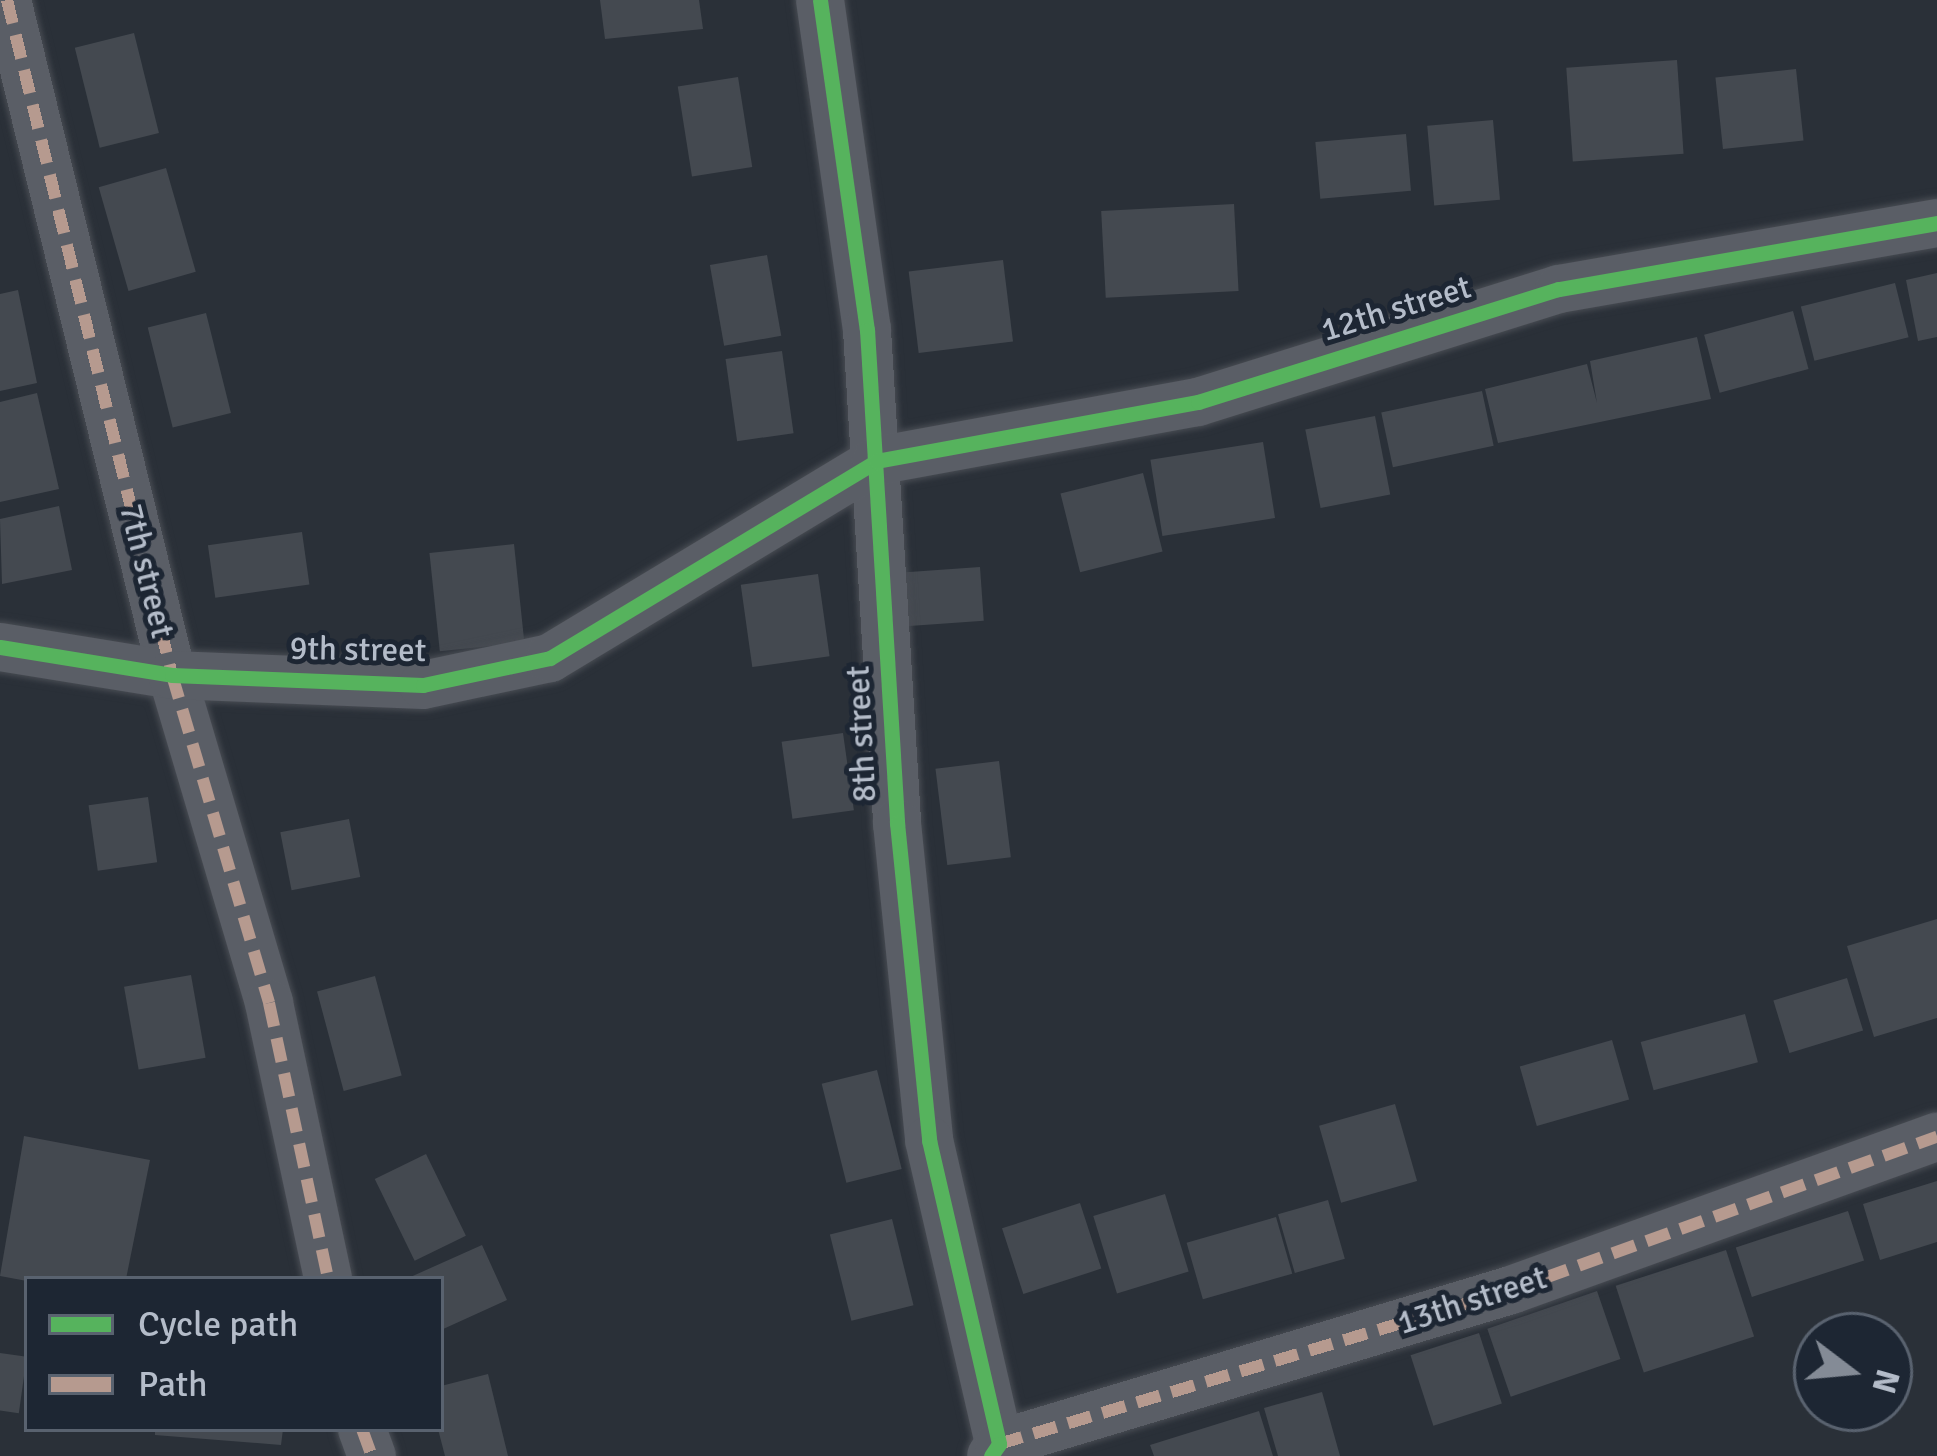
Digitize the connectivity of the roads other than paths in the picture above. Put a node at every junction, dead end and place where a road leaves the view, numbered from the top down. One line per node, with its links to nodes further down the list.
1 (7, 0): 6 (street, 7th street)
2 (820, 0): 4 (street, 8th street)
3 (1937, 224): 4 (street, 12th street)
4 (876, 461): 6 (street, 9th street); 9 (street, 8th street)
5 (0, 647): 6 (street, 9th street)
6 (172, 676): 8 (street, 7th street)
7 (1937, 1137): 9 (street, 13th street)
8 (327, 1276)
9 (995, 1450)

